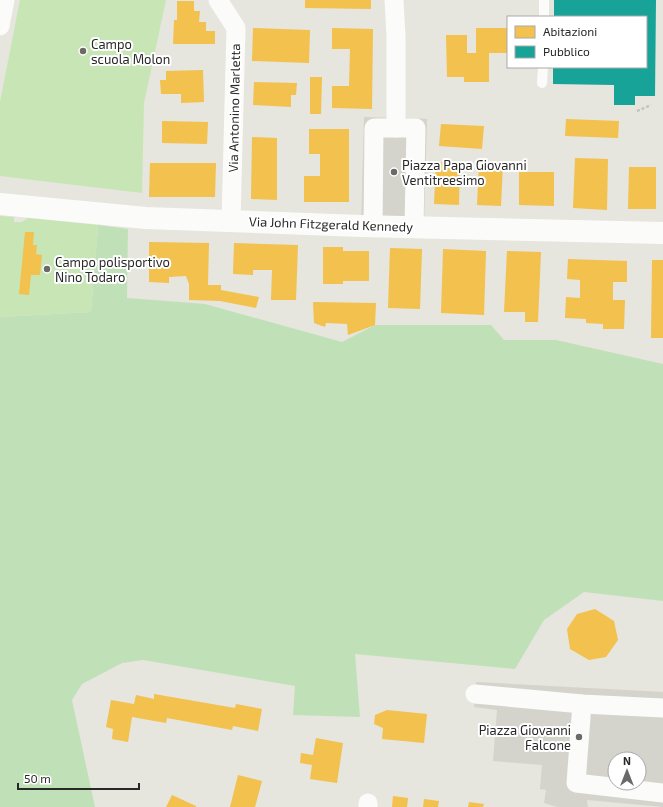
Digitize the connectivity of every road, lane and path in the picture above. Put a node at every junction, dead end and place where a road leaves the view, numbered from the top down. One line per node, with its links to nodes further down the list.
1 (5, 0): 6 (street)
2 (218, 0): 13 (street, Via Antonino Marletta)
3 (394, 0): 11 (street)
4 (544, 0): 5 (lane)
5 (544, 16)
6 (0, 26)
7 (543, 68): 8 (lane)
8 (542, 83)
9 (651, 106): 10 (path)
10 (637, 111)
11 (396, 122): 14 (street); 15 (street)
12 (0, 204): 13 (street, Via John Fitzgerald Kennedy)
13 (231, 221): 14 (street, Via John Fitzgerald Kennedy)
14 (373, 226): 15 (street, Via John Fitzgerald Kennedy)
15 (414, 226): 16 (street, Via John Fitzgerald Kennedy)
16 (663, 233)
17 (475, 694): 18 (street)
18 (582, 704): 19 (street); 20 (street)
19 (663, 708)
20 (663, 793)

